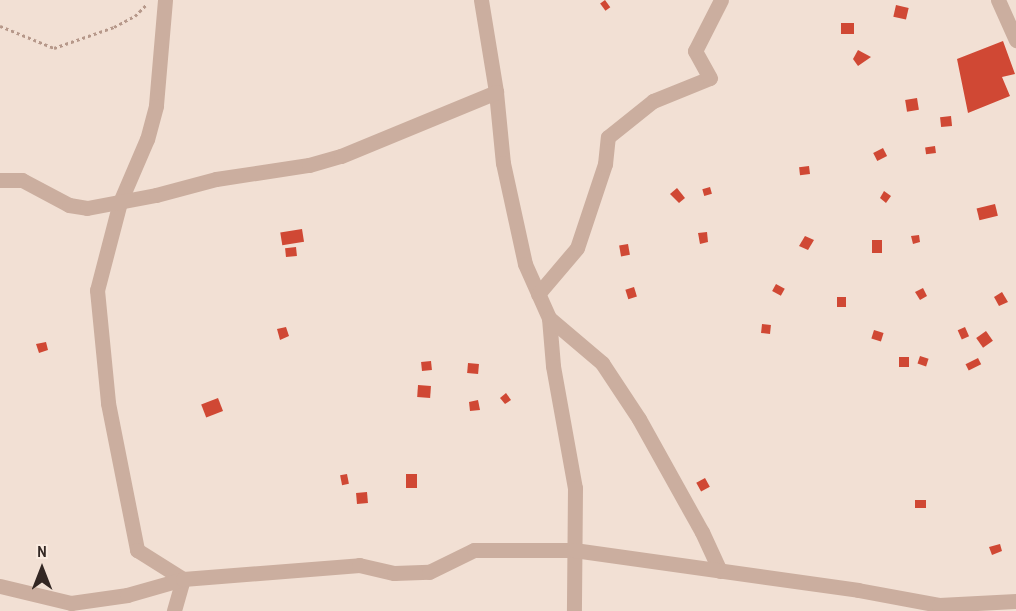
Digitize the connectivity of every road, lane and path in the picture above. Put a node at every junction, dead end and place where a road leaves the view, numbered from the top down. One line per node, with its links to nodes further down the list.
1 (151, 0): 6 (path)
2 (165, 0): 10 (street)
3 (481, 0): 8 (street)
4 (721, 0): 11 (street)
5 (998, 0): 7 (street)
6 (0, 26)
7 (1016, 40)
8 (496, 92): 10 (street); 11 (street)
9 (0, 180): 10 (street)
10 (120, 202): 15 (street)
11 (538, 294): 12 (street)
12 (549, 318): 13 (street); 14 (street)
13 (574, 550): 14 (street); 15 (street); 19 (street)
14 (720, 571): 17 (street)
15 (183, 579): 16 (street); 18 (street)
16 (0, 586)
17 (1016, 601)
18 (174, 611)
19 (574, 611)

